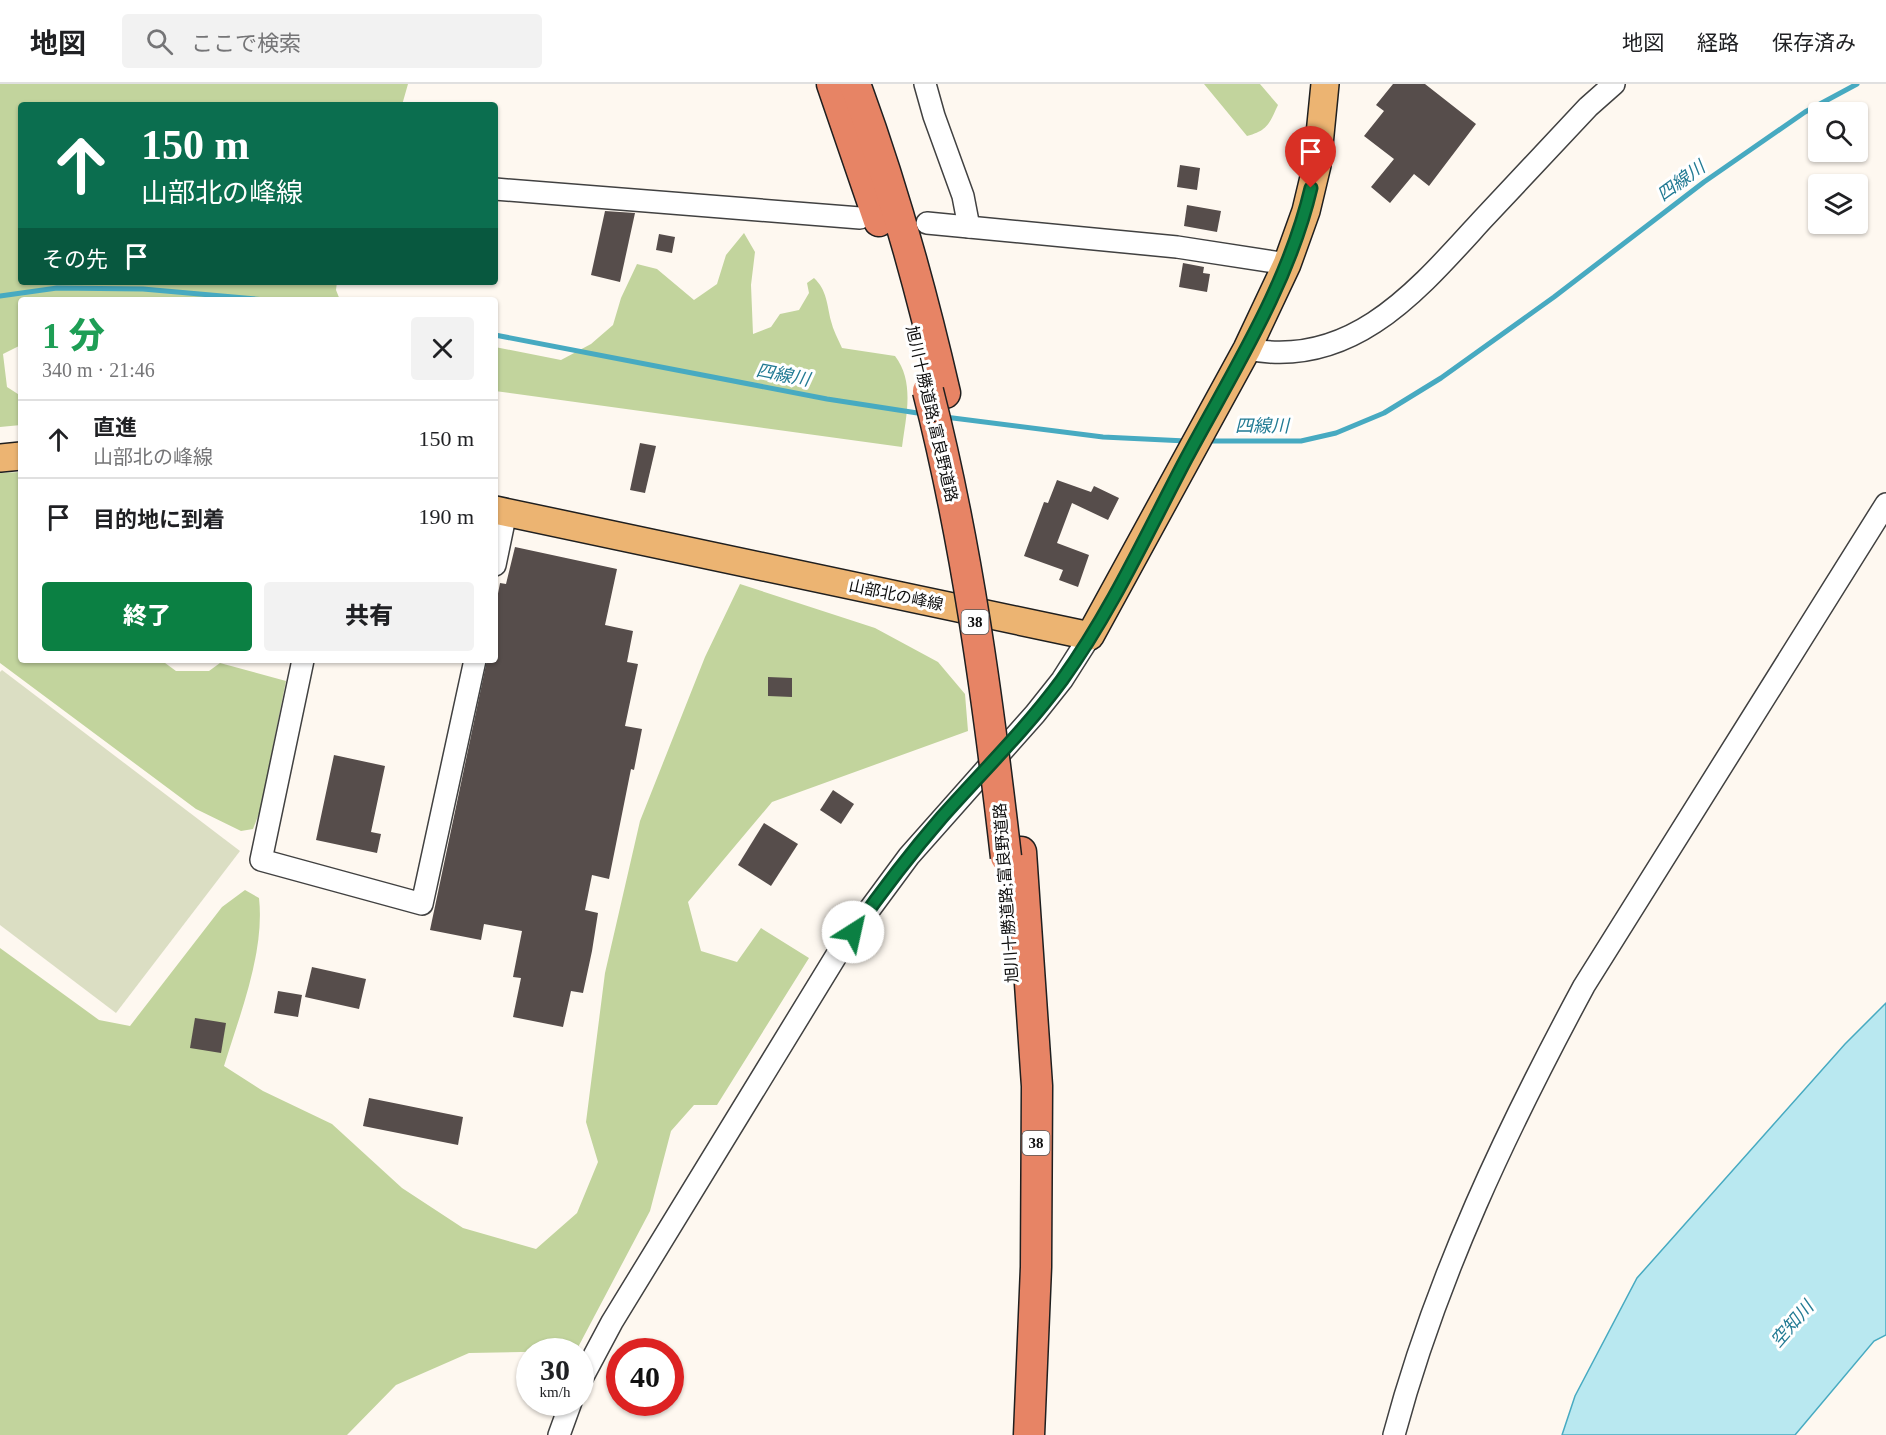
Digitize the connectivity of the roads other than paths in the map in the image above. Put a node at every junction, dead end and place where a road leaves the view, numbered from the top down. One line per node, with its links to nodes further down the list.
1 (925, 84): 8 (street)
2 (1325, 84): 9 (main road)
3 (1614, 84): 10 (street)
4 (844, 87): 19 (highway, 旭川十勝道路;富良野道路 / 38)
5 (498, 189): 6 (street)
6 (860, 218)
7 (927, 223): 8 (street)
8 (969, 227): 9 (street)
9 (1287, 264): 10 (main road)
10 (1247, 349): 16 (main road)
11 (18, 456): 12 (main road)
12 (0, 458)
13 (1886, 504): 25 (street)
14 (501, 511): 15 (street); 16 (main road, 山部北の峰線)
15 (498, 538)
16 (1090, 636): 20 (street)
17 (302, 663): 18 (street)
18 (474, 663)
19 (1013, 854): 23 (highway, 旭川十勝道路;富良野道路 / 38); 24 (highway, 旭川十勝道路;富良野道路 / 38)
20 (594, 1356)
21 (565, 1416): 22 (street)
22 (558, 1435)
23 (1010, 1435)
24 (1029, 1435)
25 (1394, 1435)

